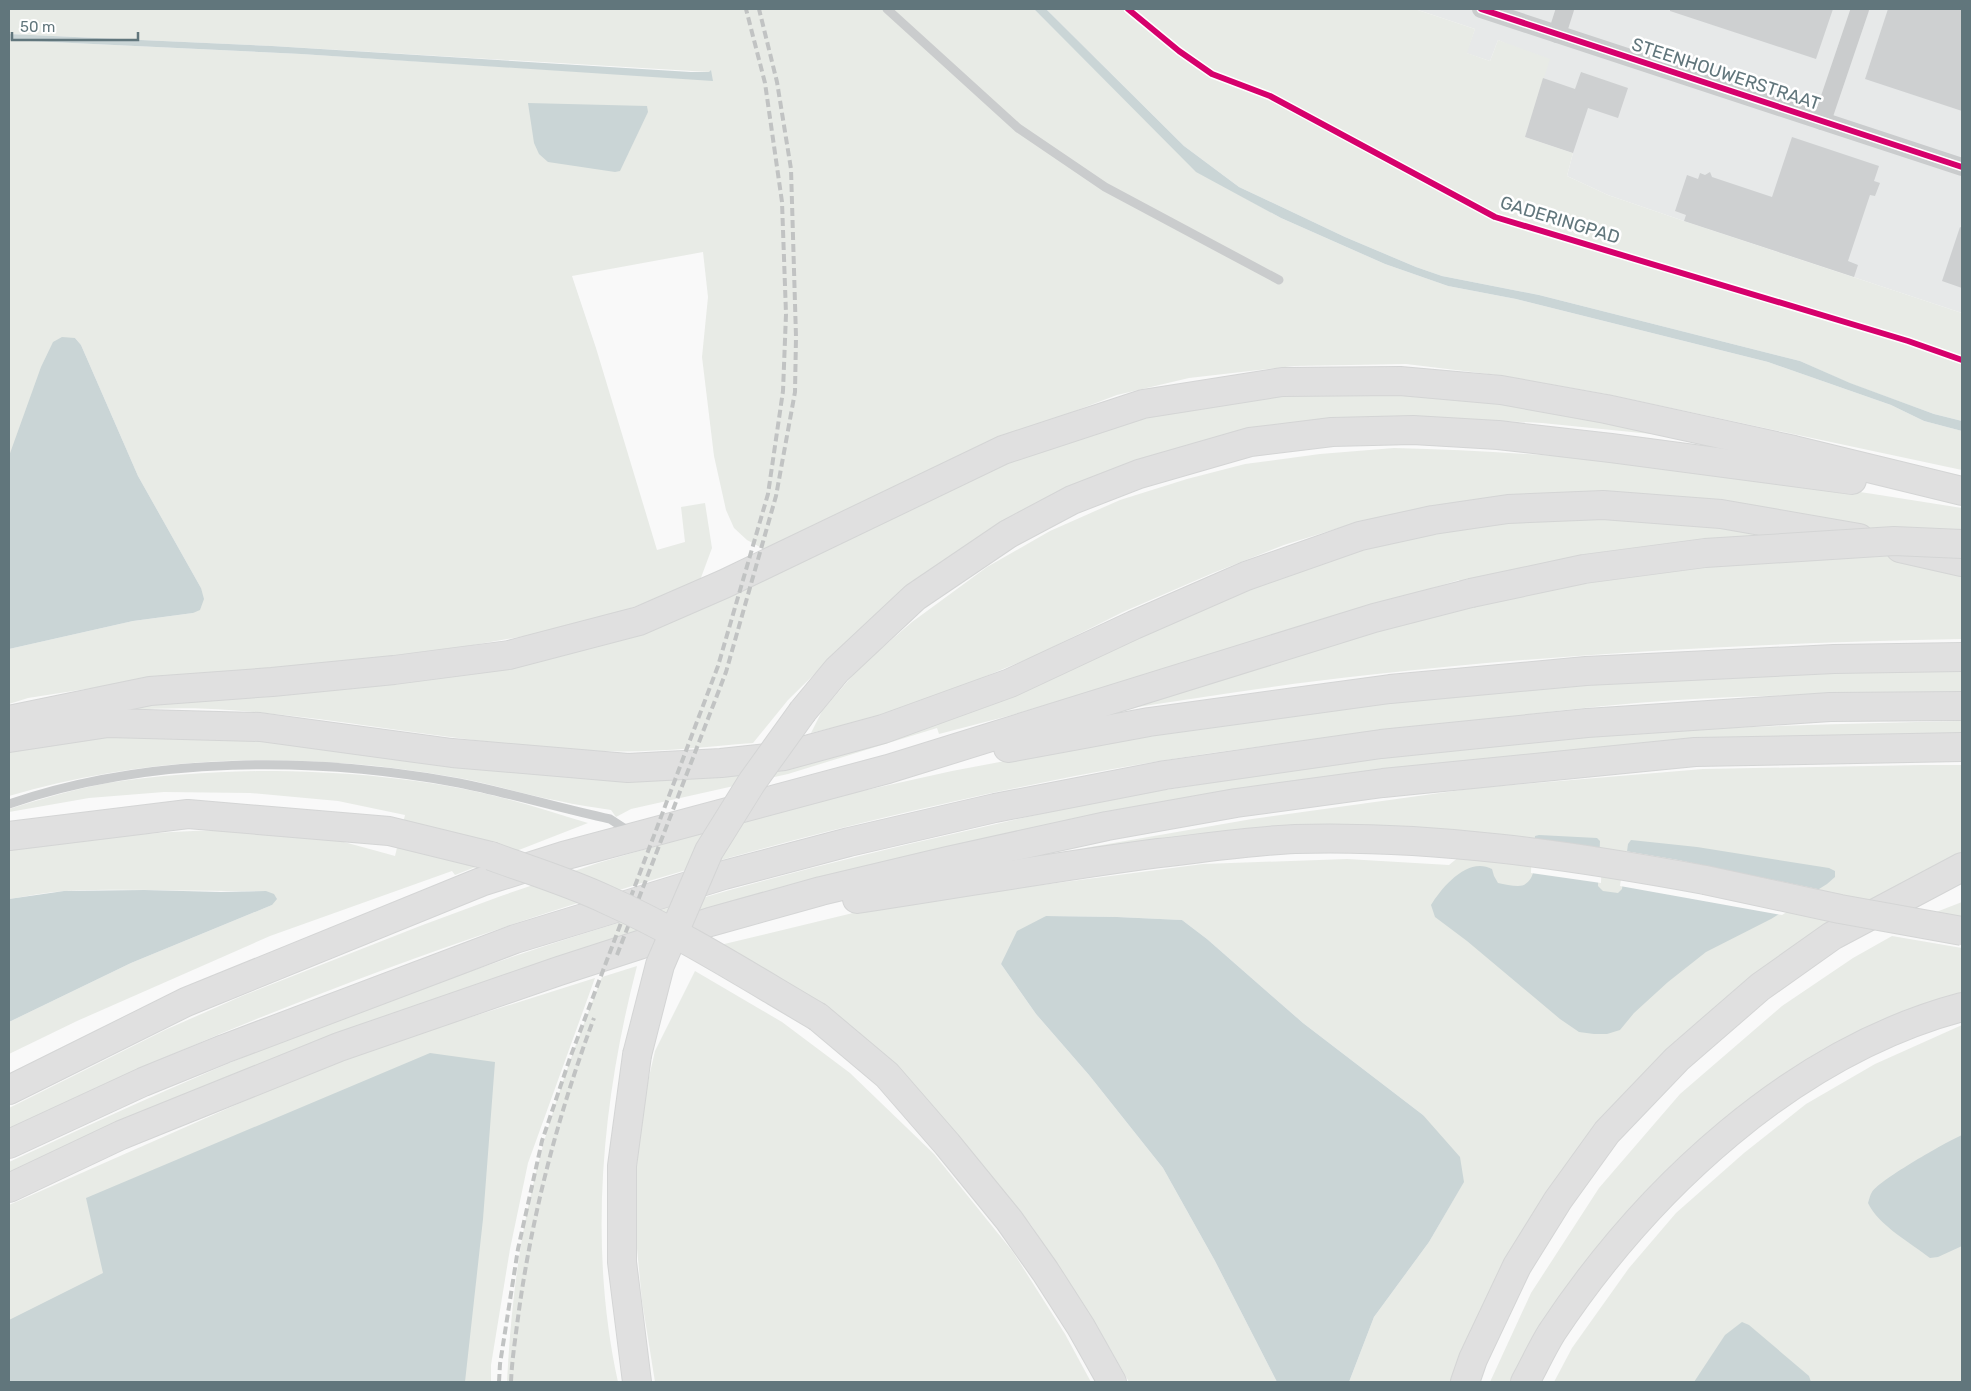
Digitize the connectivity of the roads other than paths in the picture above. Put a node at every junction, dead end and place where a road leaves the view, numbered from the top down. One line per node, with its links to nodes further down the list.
1 (887, 9): 8 (lane)
2 (1481, 9): 5 (street, STEENHOUWERSTRAAT)
3 (1566, 9): 5 (street)
4 (1860, 9): 6 (street)
5 (1557, 34): 6 (street, STEENHOUWERSTRAAT)
6 (1822, 121): 7 (street, STEENHOUWERSTRAAT)
7 (1962, 167)
8 (1279, 280)
9 (1953, 490): 14 (highway); 30 (highway, bridge)
10 (1962, 544): 17 (highway, bridge)
11 (1962, 562): 15 (highway)
12 (1962, 657): 17 (highway)
13 (1962, 706): 28 (highway)
14 (9, 720)
15 (9, 738)
16 (1962, 747): 23 (highway)
17 (888, 769): 20 (highway)
18 (9, 804): 20 (lane)
19 (9, 836): 31 (highway, bridge)
20 (637, 836): 27 (highway)
21 (1962, 867): 25 (highway)
22 (1962, 889): 25 (highway)
23 (710, 922): 24 (highway, bridge); 29 (highway)
24 (1962, 930)
25 (1760, 987): 32 (highway)
26 (1962, 1007): 33 (highway)
27 (9, 1090)
28 (9, 1144)
29 (9, 1188)
30 (637, 1382)
31 (1112, 1382)
32 (1465, 1382)
33 (1525, 1382)

